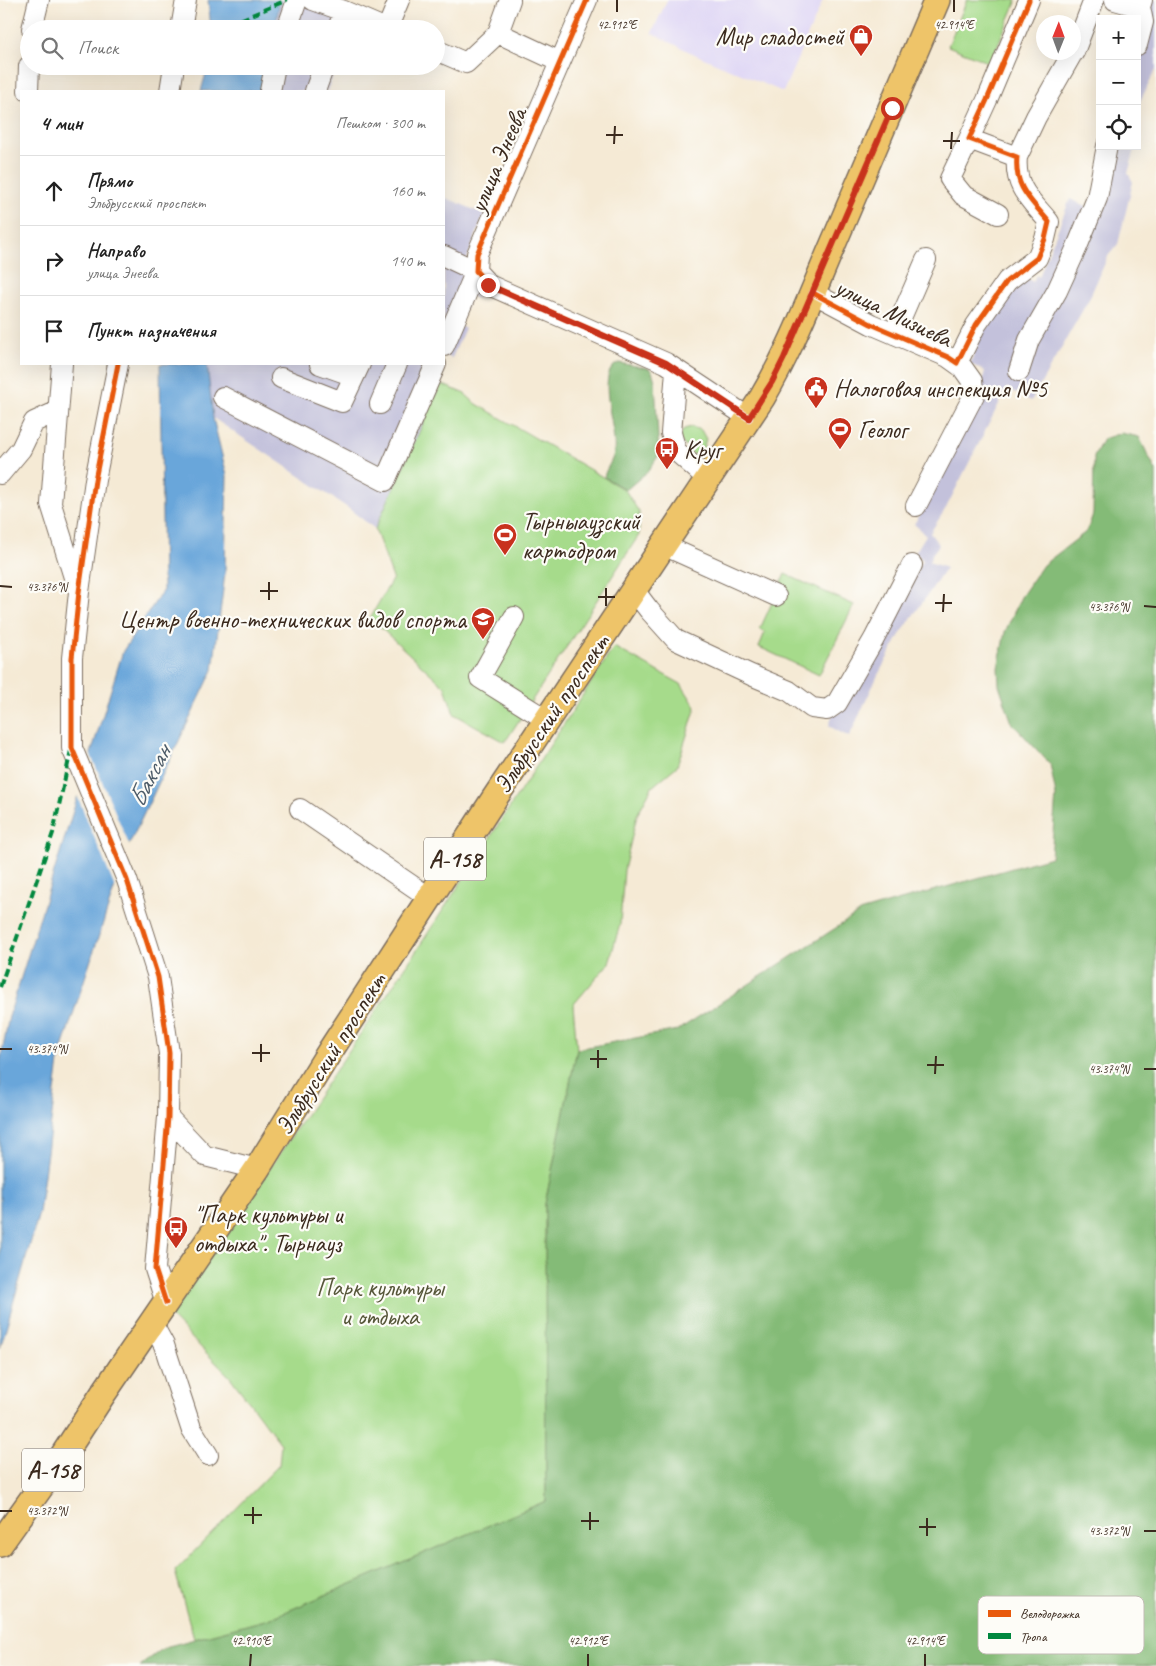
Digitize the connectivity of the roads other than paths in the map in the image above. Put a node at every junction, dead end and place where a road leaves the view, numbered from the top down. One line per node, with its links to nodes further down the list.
1 (39, 0): 14 (street)
2 (186, 0): 15 (street)
3 (297, 0): 16 (street)
4 (313, 0): 13 (street)
5 (399, 0): 18 (street)
6 (510, 0): 21 (street)
7 (587, 0): 24 (street, улица Энеева)
8 (937, 0): 40 (main road, Эльбрусский проспект / А-158)
9 (1029, 0): 33 (street)
10 (1094, 0): 20 (street)
11 (1115, 0): 12 (street)
12 (1141, 3): 19 (street)
13 (342, 12): 17 (street)
14 (34, 20)
15 (183, 20)
16 (290, 20)
17 (363, 20)
18 (390, 20)
19 (1141, 30)
20 (1081, 32)
21 (498, 33): 22 (street); 24 (street)
22 (445, 54)
23 (1069, 60): 35 (street)
24 (560, 62): 39 (street, улица Энеева)
25 (29, 75): 29 (street)
26 (173, 75): 30 (street)
27 (273, 75): 31 (street)
28 (321, 75): 32 (street)
29 (28, 90)
30 (170, 90)
31 (270, 90)
32 (315, 90)
33 (969, 139): 35 (street); 36 (street)
34 (1106, 150): 51 (street)
35 (1017, 157): 43 (street, улица Мизиева)
36 (998, 214)
37 (445, 256): 39 (street)
38 (926, 260): 41 (street)
39 (476, 271): 42 (street, улица Энеева); 50 (street)
40 (813, 293): 41 (street, улица Мизиева); 56 (main road, Эльбрусский проспект / А-158)
41 (894, 334): 43 (street, улица Мизиева)
42 (445, 344)
43 (957, 363): 59 (street)
44 (62, 365): 55 (street)
45 (118, 365): 63 (street)
46 (326, 365): 49 (street)
47 (397, 365): 54 (street)
48 (436, 365): 53 (street)
49 (357, 370): 52 (street)
50 (676, 370): 56 (street); 58 (street)
51 (1019, 371)
52 (281, 378)
53 (223, 397)
54 (380, 404)
55 (58, 411): 57 (street); 63 (street)
56 (749, 418): 58 (main road, Эльбрусский проспект / А-158)
57 (0, 474)
58 (708, 478): 60 (main road, Эльбрусский проспект / А-158)
59 (916, 506)
60 (663, 544): 62 (main road, Эльбрусский проспект / А-158); 64 (street)
61 (912, 565): 62 (street)
62 (633, 589): 66 (main road, Эльбрусский проспект / А-158)
63 (79, 592): 69 (street)
64 (776, 596)
65 (514, 617): 66 (street)
66 (547, 720): 68 (main road, Эльбрусский проспект / А-158)
67 (300, 809): 68 (street)
68 (430, 898): 70 (main road, Эльбрусский проспект / А-158)
69 (168, 1117): 70 (street); 71 (street)
70 (258, 1169): 71 (main road, Эльбрусский проспект / А-158)
71 (159, 1313): 72 (street); 73 (main road, Эльбрусский проспект / А-158)
72 (208, 1455)
73 (0, 1544)

